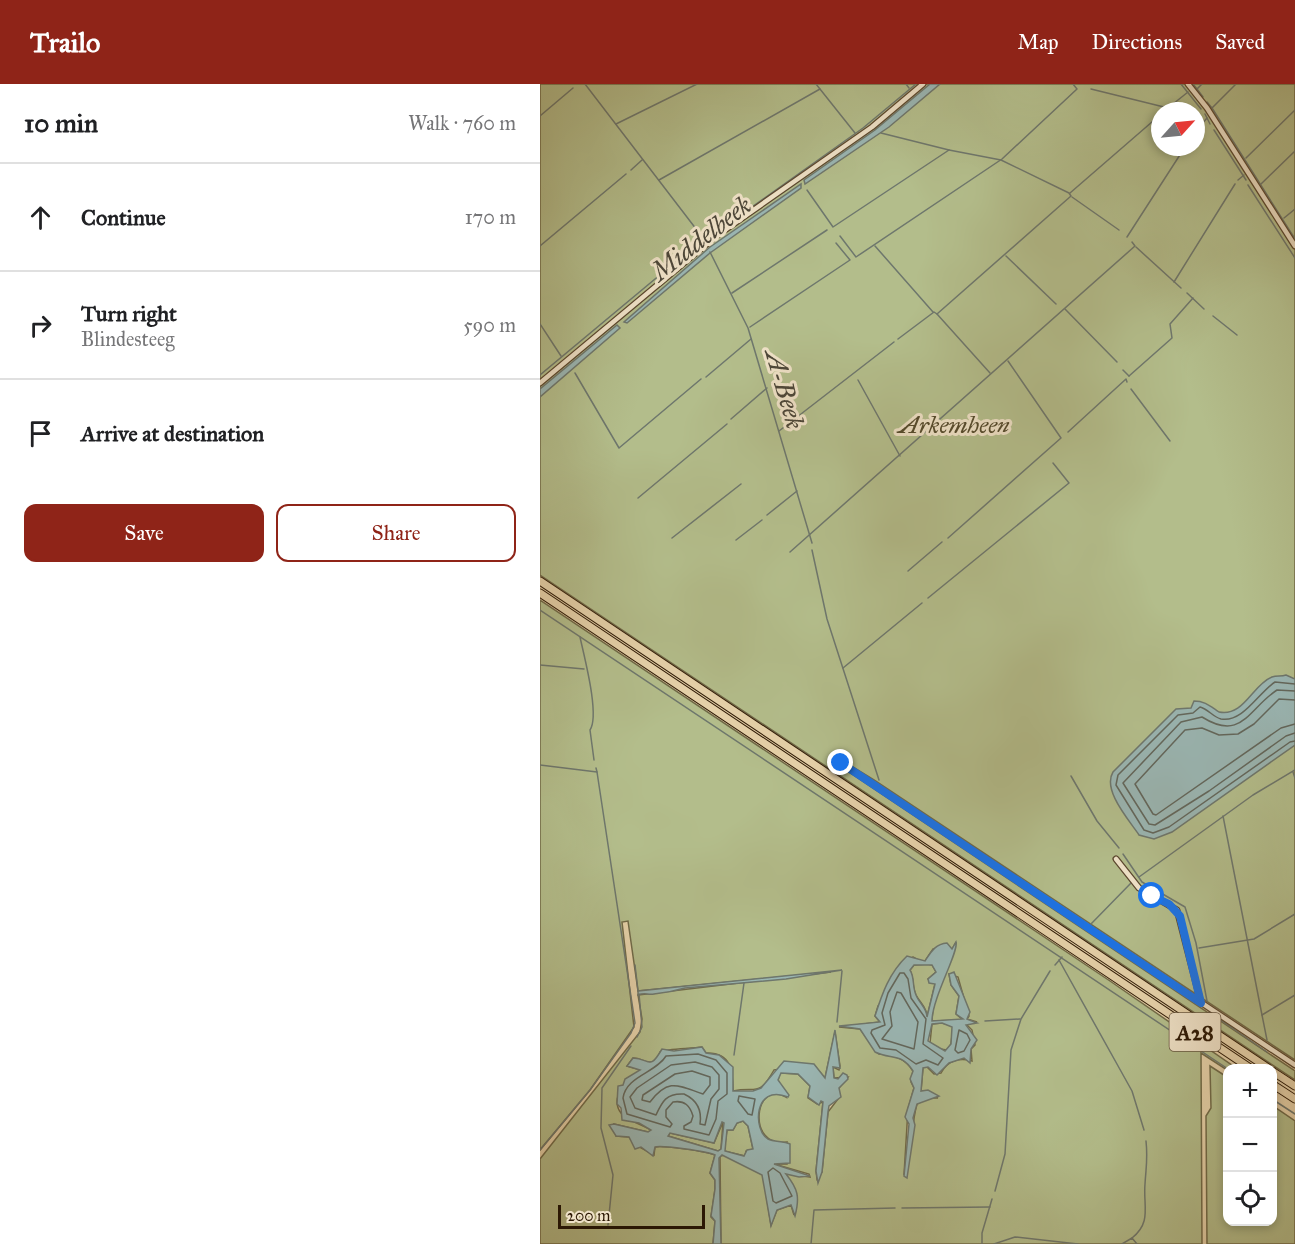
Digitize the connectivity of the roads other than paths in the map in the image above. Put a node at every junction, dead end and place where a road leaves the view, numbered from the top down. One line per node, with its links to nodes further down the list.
1 (923, 84): 4 (street)
2 (1188, 84): 3 (street)
3 (1295, 246)
4 (540, 383)
5 (540, 581): 11 (highway, A28)
6 (540, 593): 10 (highway, A28)
7 (841, 763): 9 (street)
8 (1116, 859): 9 (street)
9 (1201, 1003): 12 (street)
10 (1244, 1064)
11 (1262, 1064)
12 (1295, 1065)
13 (1277, 1074): 14 (highway)
14 (1295, 1086)
15 (1277, 1087): 16 (highway)
16 (1295, 1099)

